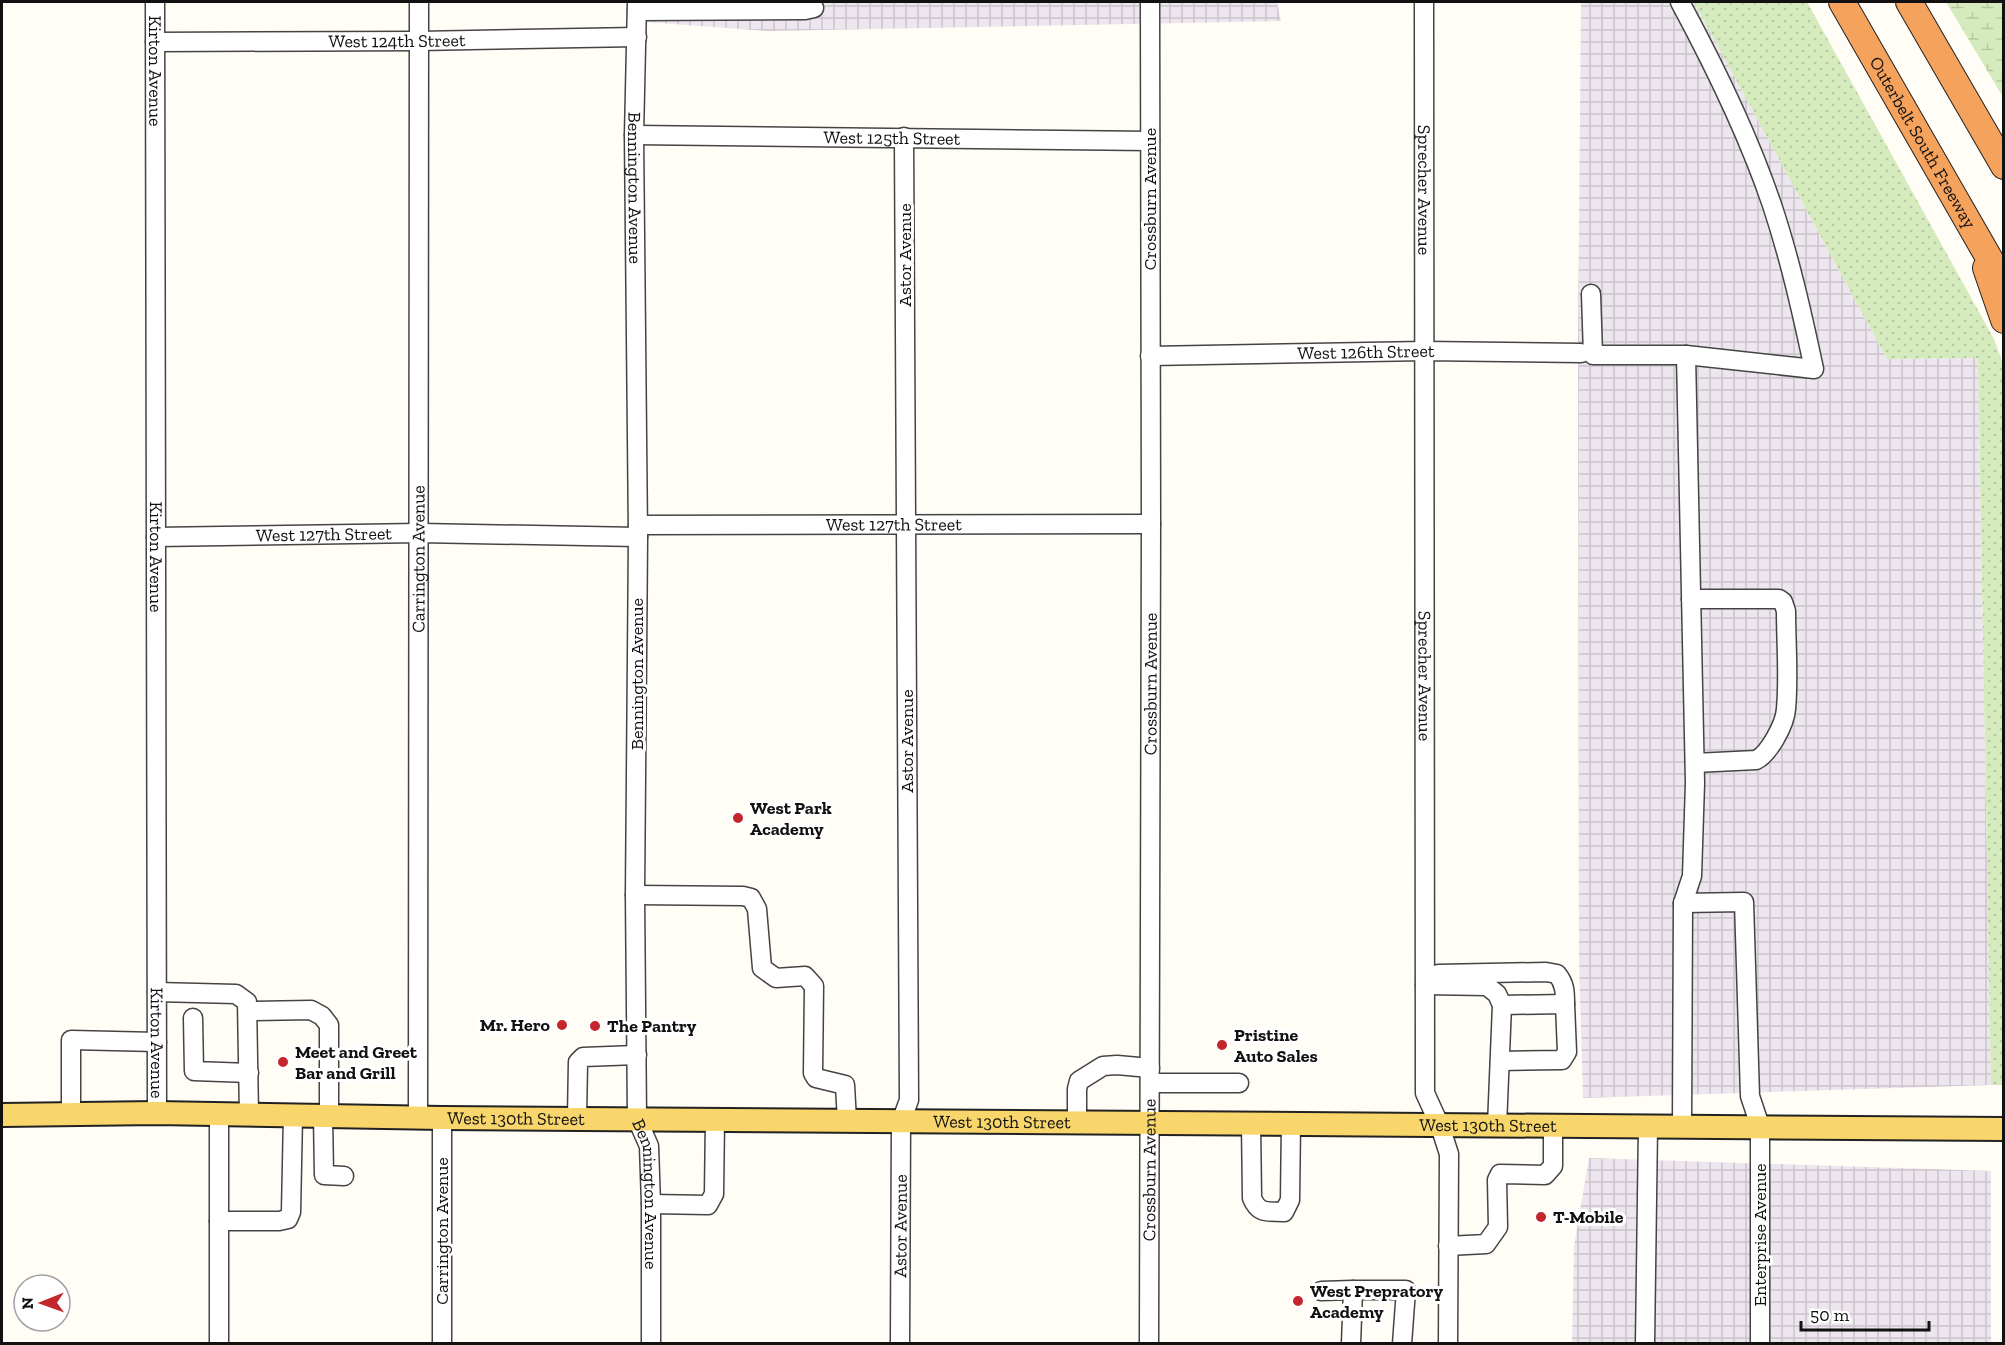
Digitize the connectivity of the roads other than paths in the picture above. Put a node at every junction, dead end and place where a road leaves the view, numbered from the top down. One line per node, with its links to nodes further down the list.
1 (155, 2): 12 (street, Kirton Avenue)
2 (419, 2): 11 (street, Carrington Avenue)
3 (1150, 2): 15 (street, Crossburn Avenue)
4 (1424, 2): 21 (street, Sprecher Avenue)
5 (1680, 2): 23 (street)
6 (1842, 2): 17 (highway, Outerbelt South Freeway)
7 (1909, 2): 16 (highway)
8 (637, 7): 9 (street); 10 (street, Bennington Avenue)
9 (814, 8)
10 (637, 37): 11 (street, West 124th Street); 13 (street, Bennington Avenue)
11 (419, 41): 12 (street, West 124th Street); 28 (street, Carrington Avenue)
12 (155, 42): 29 (street, Kirton Avenue)
13 (634, 135): 14 (street, West 125th Street); 27 (street, Bennington Avenue)
14 (904, 137): 15 (street, West 125th Street); 25 (street, Astor Avenue)
15 (1150, 141): 24 (street, Crossburn Avenue)
16 (2004, 166)
17 (1971, 226): 18 (highway, Outerbelt South Freeway); 20 (highway)
18 (2004, 284)
19 (1591, 294): 23 (street)
20 (2004, 320)
21 (1424, 351): 22 (street, West 126th Street); 24 (street, West 126th Street); 34 (street, Sprecher Avenue)
22 (1581, 353)
23 (1686, 355): 30 (street)
24 (1150, 356): 26 (street, Crossburn Avenue)
25 (906, 524): 26 (street, West 127th Street); 27 (street, West 127th Street); 59 (street, Astor Avenue)
26 (1151, 524): 44 (street, Crossburn Avenue)
27 (638, 531): 28 (street, West 127th Street); 32 (street, Bennington Avenue)
28 (420, 533): 29 (street, West 127th Street); 53 (street, Carrington Avenue)
29 (156, 537): 35 (street, Kirton Avenue)
30 (1691, 599): 31 (street); 31 (street)
31 (1695, 763): 33 (street)
32 (635, 895): 41 (street, Bennington Avenue); 58 (street)
33 (1683, 903): 68 (street); 69 (street, Enterprise Avenue)
34 (1425, 979): 36 (street); 37 (street); 64 (street, Sprecher Avenue)
35 (156, 992): 38 (street); 40 (street, Kirton Avenue)
36 (1566, 1004): 37 (street); 42 (street)
37 (1502, 1005): 42 (street)
38 (248, 1011): 43 (street); 52 (street)
39 (193, 1018): 43 (street)
40 (157, 1042): 46 (street, Kirton Avenue); 47 (street)
41 (637, 1055): 55 (street); 56 (street, Bennington Avenue)
42 (1500, 1061): 65 (street)
43 (249, 1073): 50 (street)
44 (1150, 1076): 45 (street); 60 (street); 61 (street, Crossburn Avenue)
45 (1239, 1083)
46 (157, 1113): 47 (main road, West 130th Street); 48 (main road, West 130th Street)
47 (71, 1114): 49 (main road, West 130th Street)
48 (219, 1114): 50 (main road, West 130th Street); 73 (street)
49 (2, 1115)
50 (249, 1115): 51 (main road, West 130th Street)
51 (292, 1116): 52 (main road, West 130th Street); 73 (street)
52 (326, 1116): 53 (main road, West 130th Street); 71 (street)
53 (418, 1117): 54 (main road, West 130th Street)
54 (442, 1118): 55 (main road, West 130th Street); 78 (street, Carrington Avenue)
55 (577, 1118): 56 (main road, West 130th Street)
56 (637, 1119): 57 (main road, West 130th Street); 72 (street, Bennington Avenue)
57 (714, 1119): 58 (main road, West 130th Street); 72 (street)
58 (847, 1121): 59 (main road, West 130th Street)
59 (901, 1122): 60 (main road, West 130th Street); 80 (street, Astor Avenue)
60 (1077, 1122): 61 (main road, West 130th Street)
61 (1149, 1122): 62 (main road, West 130th Street); 81 (street, Crossburn Avenue)
62 (1251, 1123): 63 (main road, West 130th Street); 63 (street)
63 (1290, 1123): 64 (main road, West 130th Street)
64 (1440, 1126): 65 (main road, West 130th Street); 74 (street, Sprecher Avenue)
65 (1497, 1126): 66 (main road, West 130th Street)
66 (1553, 1126): 67 (main road, West 130th Street); 74 (street)
67 (1648, 1126): 68 (main road, West 130th Street); 85 (street)
68 (1682, 1126): 69 (main road, West 130th Street)
69 (1760, 1126): 70 (main road, West 130th Street); 86 (street, Enterprise Avenue)
70 (2004, 1130)
71 (344, 1176)
72 (651, 1204): 79 (street, Bennington Avenue)
73 (219, 1221): 77 (street)
74 (1448, 1246): 84 (street, Sprecher Avenue)
75 (1353, 1290): 76 (street); 82 (street); 83 (street)
76 (1321, 1291)
77 (219, 1344)
78 (442, 1344)
79 (651, 1344)
80 (900, 1344)
81 (1149, 1344)
82 (1351, 1344)
83 (1402, 1344)
84 (1448, 1344)
85 (1646, 1344)
86 (1760, 1344)

